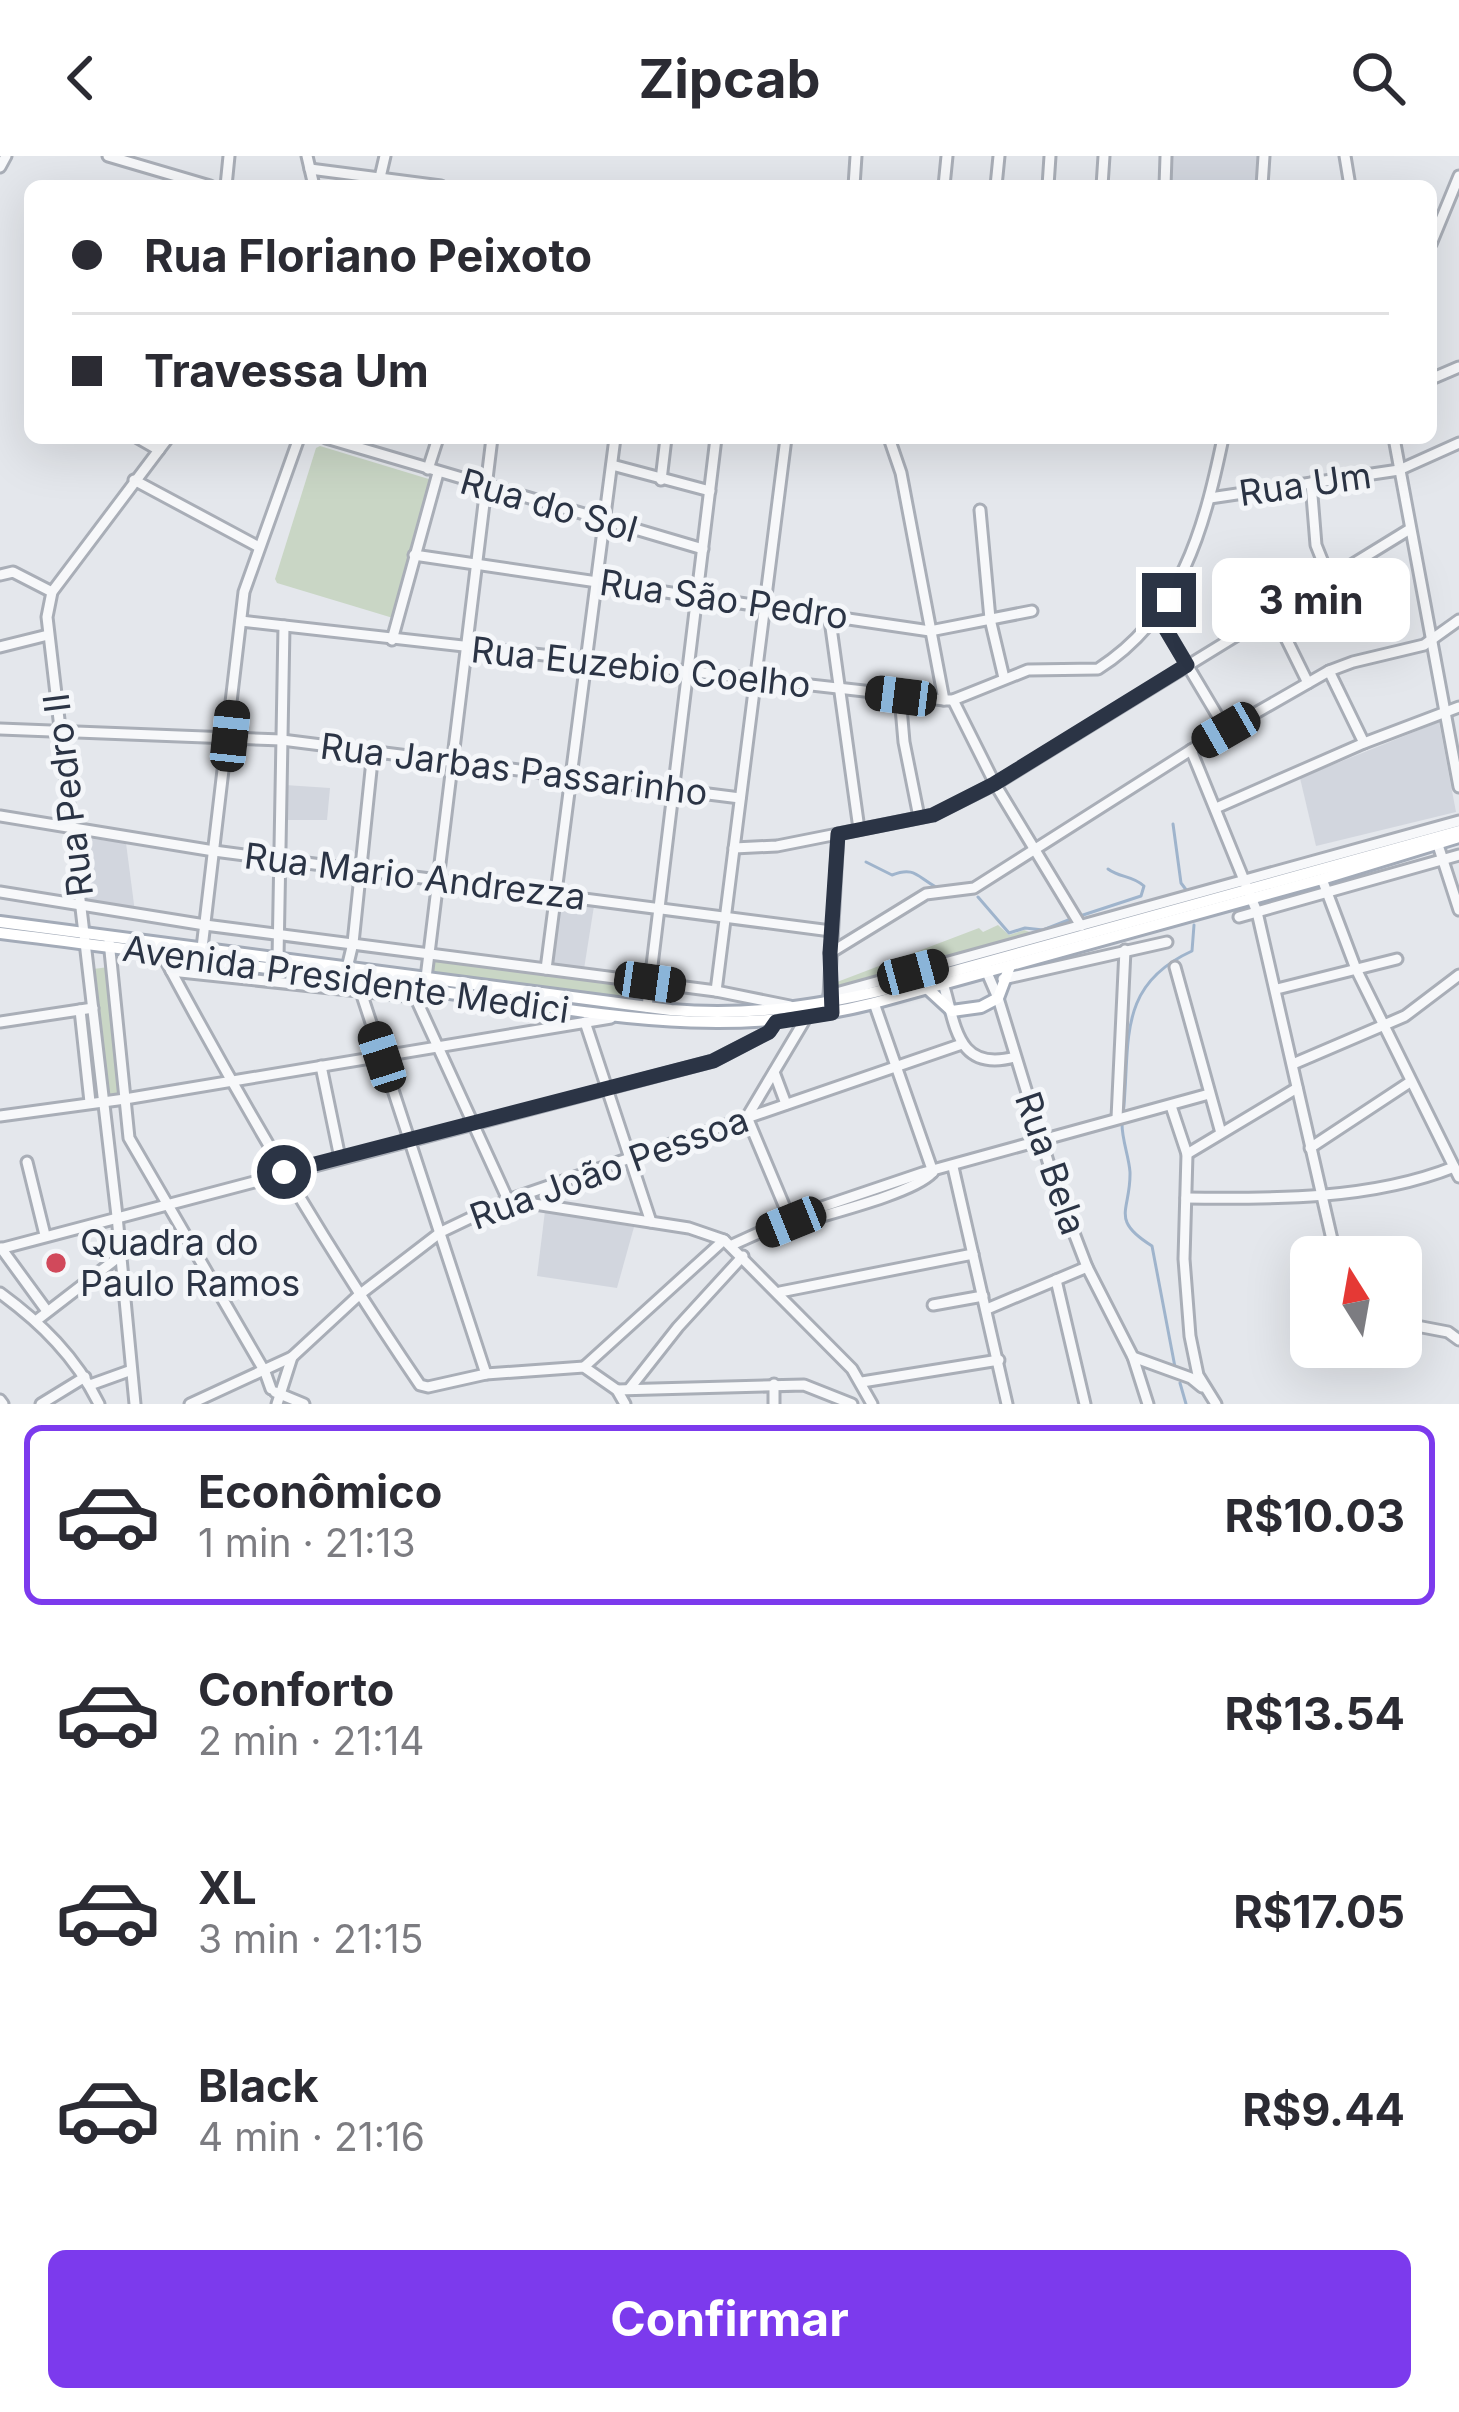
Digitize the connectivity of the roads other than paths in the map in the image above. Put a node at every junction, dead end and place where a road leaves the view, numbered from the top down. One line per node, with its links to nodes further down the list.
1 (6, 156): 4 (street)
2 (307, 156): 5 (street)
3 (108, 157): 7 (street)
4 (0, 166)
5 (310, 170): 8 (street); 9 (street)
6 (1459, 176): 10 (street)
7 (189, 180)
8 (312, 180)
9 (367, 180)
10 (1437, 229)
11 (1459, 443): 29 (street, Rua Um)
12 (148, 444): 26 (street)
13 (164, 444): 26 (street)
14 (297, 444): 40 (street)
15 (346, 444): 27 (street, Rua do Sol)
16 (368, 444): 27 (street)
17 (437, 444): 30 (street)
18 (492, 444): 34 (street)
19 (614, 444): 28 (street)
20 (665, 444): 32 (street)
21 (715, 444): 35 (street)
22 (785, 444): 49 (street)
23 (892, 444): 58 (street)
24 (1221, 444): 36 (street, Rua Euzebio Coelho)
25 (1395, 444): 29 (street)
26 (159, 450): 31 (street)
27 (367, 450): 30 (street, Rua do Sol)
28 (612, 466): 32 (street); 38 (street)
29 (1400, 470): 33 (street, Rua Um); 39 (street)
30 (433, 471): 34 (street, Rua do Sol); 42 (street)
31 (134, 480): 40 (street); 47 (street)
32 (661, 480): 35 (street)
33 (1311, 483): 36 (street, Rua Um); 46 (street)
34 (488, 488): 38 (street, Rua do Sol); 43 (street)
35 (710, 491): 41 (street)
36 (1210, 498): 53 (street, Rua Euzebio Coelho)
37 (980, 510): 54 (street)
38 (604, 522): 41 (street, Rua do Sol); 45 (street)
39 (1410, 529): 46 (street); 61 (street)
40 (259, 547): 56 (street)
41 (703, 549): 48 (street)
42 (414, 555): 43 (street, Rua São Pedro); 60 (street)
43 (478, 563): 45 (street, Rua São Pedro); 63 (street)
44 (2, 574): 47 (street)
45 (596, 580): 48 (street, Rua São Pedro); 64 (street)
46 (1330, 580): 52 (street)
47 (52, 592): 59 (street, Rua Pedro II)
48 (697, 596): 49 (street, Rua São Pedro); 67 (street)
49 (764, 604): 51 (street, Rua São Pedro); 69 (street)
50 (1032, 611): 54 (street, Rua São Pedro)
51 (829, 613): 58 (street, Rua São Pedro); 71 (street)
52 (1274, 614): 65 (street); 70 (street)
53 (1158, 616): 65 (street); 68 (street, Rua Euzebio Coelho)
54 (990, 619): 58 (street, Rua São Pedro); 68 (street)
55 (1459, 620): 61 (street)
56 (241, 621): 57 (street, Rua Euzebio Coelho); 79 (street)
57 (284, 626): 60 (street, Rua Euzebio Coelho); 80 (street)
58 (930, 631): 73 (street)
59 (48, 635): 62 (street); 77 (street, Rua Pedro II)
60 (392, 640): 63 (street, Rua Euzebio Coelho)
61 (1432, 641): 66 (street); 75 (street)
62 (0, 647)
63 (467, 648): 64 (street, Rua Euzebio Coelho); 84 (street)
64 (584, 660): 67 (street, Rua Euzebio Coelho); 85 (street)
65 (1187, 665): 78 (street); 86 (street)
66 (1329, 671): 70 (street); 81 (street)
67 (689, 672): 69 (street, Rua Euzebio Coelho); 88 (street)
68 (1004, 678): 73 (street, Rua Euzebio Coelho)
69 (755, 681): 71 (street, Rua Euzebio Coelho); 89 (street)
70 (1308, 683): 78 (street)
71 (840, 689): 72 (street, Rua Euzebio Coelho); 95 (street)
72 (901, 696): 73 (street, Rua Euzebio Coelho); 92 (street)
73 (948, 700): 86 (street)
74 (1459, 707): 75 (street)
75 (1445, 712): 81 (street); 87 (street)
76 (0, 728): 77 (street, Rua Jarbas Passarinho)
77 (61, 730): 79 (street, Rua Jarbas Passarinho); 94 (street, Rua Pedro II)
78 (1226, 730): 82 (street)
79 (230, 736): 80 (street, Rua Jarbas Passarinho); 100 (street)
80 (282, 740): 83 (street, Rua Jarbas Passarinho); 103 (street)
81 (1364, 743): 90 (street)
82 (1191, 750): 90 (street); 101 (street)
83 (374, 751): 84 (street, Rua Jarbas Passarinho); 105 (street)
84 (455, 761): 85 (street, Rua Jarbas Passarinho); 106 (street)
85 (570, 777): 88 (street, Rua Jarbas Passarinho); 110 (street)
86 (994, 784): 92 (street); 101 (street)
87 (1459, 787)
88 (675, 789): 89 (street, Rua Jarbas Passarinho); 112 (street)
89 (740, 798): 99 (street)
90 (1216, 808): 108 (street)
91 (0, 816): 94 (street, Rua Mario Andrezza)
92 (920, 818): 95 (street)
93 (1459, 821): 108 (street)
94 (72, 830): 100 (street, Rua Mario Andrezza); 111 (street, Rua Pedro II)
95 (859, 830): 96 (street)
96 (838, 834): 99 (street); 120 (street)
97 (1459, 834): 98 (main road, Avenida Presidente Medici); 108 (main road, Avenida Presidente Medici)
98 (1438, 845): 104 (street); 107 (main road, Avenida Presidente Medici)
99 (734, 848): 115 (street)
100 (214, 850): 103 (street, Rua Mario Andrezza); 118 (street)
101 (1034, 851): 119 (street); 130 (street)
102 (1459, 855): 104 (street)
103 (281, 857): 105 (street, Rua Mario Andrezza); 122 (street)
104 (1442, 860): 107 (street); 113 (street)
105 (362, 868): 106 (street, Rua Mario Andrezza); 126 (street)
106 (440, 878): 110 (street, Rua Mario Andrezza); 129 (street)
107 (1324, 885): 108 (main road, Avenida Presidente Medici); 114 (street); 139 (street)
108 (1247, 890): 114 (street); 119 (street); 134 (main road, Avenida Presidente Medici); 137 (main road, Avenida Presidente Medici)
109 (0, 892): 111 (street, Avenida Presidente Medici)
110 (555, 895): 112 (street, Rua Mario Andrezza); 138 (street)
111 (81, 907): 118 (street, Avenida Presidente Medici); 123 (street, Rua Pedro II)
112 (659, 908): 115 (street, Rua Mario Andrezza); 146 (street)
113 (1459, 910)
114 (1257, 912): 116 (street); 149 (street)
115 (725, 917): 120 (street, Rua Mario Andrezza); 150 (street)
116 (1239, 917)
117 (0, 922): 123 (main road, Avenida Presidente Medici)
118 (205, 925): 122 (street, Avenida Presidente Medici); 127 (street)
119 (1081, 926): 154 (street)
120 (831, 931): 130 (street)
121 (0, 933): 123 (main road, Avenida Presidente Medici)
122 (278, 933): 126 (street, Avenida Presidente Medici); 133 (street)
123 (85, 938): 124 (main road, Avenida Presidente Medici); 156 (street, Rua Pedro II)
124 (109, 941): 127 (main road, Avenida Presidente Medici); 131 (main road, Avenida Presidente Medici); 179 (street)
125 (1167, 942): 128 (street)
126 (353, 943): 129 (street, Avenida Presidente Medici); 136 (street)
127 (202, 948): 133 (main road, Avenida Presidente Medici)
128 (1125, 950): 145 (street); 186 (street)
129 (429, 952): 138 (street, Avenida Presidente Medici); 143 (street)
130 (830, 953): 154 (street)
131 (162, 954): 140 (street); 141 (main road, Avenida Presidente Medici)
132 (1397, 958): 139 (street)
133 (278, 959): 141 (main road, Avenida Presidente Medici)
134 (1010, 966): 137 (main road, Avenida Presidente Medici); 145 (main road)
135 (1175, 967): 178 (street)
136 (346, 968): 141 (main road, Avenida Presidente Medici); 143 (main road, Avenida Presidente Medici)
137 (985, 968): 144 (main road, Avenida Presidente Medici); 152 (street, Rua Bela)
138 (546, 969): 146 (street, Avenida Presidente Medici)
139 (1356, 970): 149 (street); 165 (street)
140 (171, 971): 147 (street); 174 (street)
141 (326, 971): 147 (main road, Avenida Presidente Medici)
142 (1459, 975): 165 (street)
143 (426, 978): 155 (main road, Avenida Presidente Medici)
144 (942, 980): 148 (main road, Avenida Presidente Medici); 154 (main road, Avenida Presidente Medici); 158 (street)
145 (1003, 980): 152 (main road)
146 (650, 982): 150 (street, Avenida Presidente Medici); 155 (street)
147 (360, 988): 151 (main road, Avenida Presidente Medici); 168 (street)
148 (928, 989): 153 (main road, Avenida Presidente Medici); 158 (main road)
149 (1277, 989): 170 (street)
150 (716, 991): 159 (street, Avenida Presidente Medici)
151 (413, 993): 160 (main road, Avenida Presidente Medici); 167 (street)
152 (998, 998): 158 (main road); 169 (street, Rua Bela)
153 (874, 1003): 154 (main road, Avenida Presidente Medici); 172 (street)
154 (831, 1004): 159 (main road, Avenida Presidente Medici)
155 (646, 1007): 161 (main road, Avenida Presidente Medici)
156 (93, 1008): 157 (street); 180 (street, Rua Pedro II)
157 (80, 1010): 163 (street); 181 (street)
158 (952, 1011): 166 (street)
159 (803, 1014): 162 (main road, Avenida Presidente Medici); 173 (street)
160 (623, 1016): 161 (main road, Avenida Presidente Medici); 164 (street)
161 (670, 1016): 162 (main road, Avenida Presidente Medici)
162 (776, 1017): 177 (street)
163 (0, 1022)
164 (585, 1022): 167 (street); 177 (street)
165 (1384, 1027): 170 (street); 175 (street)
166 (962, 1044): 169 (street); 172 (street, Rua João Pessoa)
167 (436, 1047): 168 (street); 187 (street)
168 (382, 1057): 171 (street); 190 (street)
169 (1015, 1057): 189 (street, Rua Bela)
170 (1293, 1064): 176 (street)
171 (321, 1066): 174 (street); 194 (street)
172 (896, 1066): 182 (street, Rua João Pessoa); 198 (street)
173 (774, 1072): 182 (street); 185 (street)
174 (233, 1080): 179 (street); 197 (street)
175 (1410, 1082): 191 (street); 199 (street)
176 (1298, 1088): 188 (street); 191 (street)
177 (608, 1090): 187 (street); 193 (street)
178 (1209, 1094): 183 (street); 188 (street)
179 (125, 1099): 180 (street); 203 (street)
180 (103, 1101): 181 (street); 204 (street, Rua Pedro II)
181 (90, 1102): 184 (street)
182 (786, 1104): 185 (street, Rua João Pessoa)
183 (1171, 1106): 186 (street); 192 (street)
184 (0, 1116)
185 (747, 1117): 193 (street, Rua João Pessoa); 206 (street)
186 (1121, 1117): 189 (street)
187 (472, 1124): 190 (street); 202 (street)
188 (1221, 1133): 192 (street)
189 (1040, 1139): 196 (street); 215 (street, Rua Bela)
190 (409, 1141): 194 (street); 207 (street)
191 (1310, 1148): 200 (street)
192 (1187, 1154): 201 (street)
193 (631, 1155): 202 (street, Rua João Pessoa); 205 (street)
194 (340, 1158): 197 (street)
195 (27, 1162): 208 (street)
196 (953, 1167): 198 (street); 212 (street)
197 (284, 1172): 203 (street); 219 (street)
198 (933, 1172): 206 (street)
199 (1456, 1172): 200 (street)
200 (1321, 1195): 201 (street); 209 (street)
201 (1186, 1198): 240 (street)
202 (508, 1200): 205 (street); 207 (street, Rua João Pessoa)
203 (166, 1203): 204 (street); 232 (street)
204 (117, 1216): 208 (street); 213 (street, Rua Pedro II)
205 (651, 1222): 210 (street)
206 (791, 1222): 210 (street)
207 (441, 1232): 219 (street, Rua João Pessoa); 233 (street)
208 (45, 1234): 211 (street)
209 (1331, 1236)
210 (728, 1242): 214 (street); 230 (street)
211 (1, 1248): 223 (street)
212 (974, 1254): 217 (street); 220 (street)
213 (120, 1256): 223 (street); 231 (street, Rua Pedro II)
214 (743, 1256): 217 (street); 237 (street)
215 (1087, 1267): 216 (street); 228 (street, Rua Bela)
216 (1056, 1280): 222 (street); 252 (street)
217 (780, 1292): 235 (street)
218 (0, 1293): 224 (street)
219 (359, 1295): 227 (street, Rua João Pessoa); 233 (street)
220 (983, 1296): 221 (street); 222 (street)
221 (932, 1305)
222 (987, 1309): 229 (street)
223 (47, 1311): 224 (street)
224 (38, 1320): 234 (street)
225 (1422, 1327): 226 (street)
226 (1459, 1340)
227 (292, 1357): 232 (street, Rua João Pessoa); 239 (street, Rua João Pessoa)
228 (1133, 1357): 240 (street); 253 (street, Rua Bela)
229 (999, 1360): 235 (street); 251 (street)
230 (584, 1366): 233 (street); 238 (street)
231 (130, 1371): 234 (street); 243 (street, Rua Pedro II)
232 (265, 1372): 239 (street); 244 (street, Rua João Pessoa)
233 (486, 1374)
234 (87, 1381): 241 (street); 242 (street)
235 (862, 1382): 250 (street)
236 (774, 1384): 237 (street); 248 (street); 249 (street)
237 (630, 1388): 238 (street)
238 (617, 1390): 247 (street)
239 (276, 1396): 245 (street, Rua João Pessoa); 246 (street)
240 (1214, 1399)
241 (41, 1404)
242 (99, 1404)
243 (135, 1404)
244 (190, 1404)
245 (266, 1404)
246 (304, 1404)
247 (625, 1404)
248 (774, 1404)
249 (852, 1404)
250 (872, 1404)
251 (1007, 1404)
252 (1085, 1404)
253 (1148, 1404)

